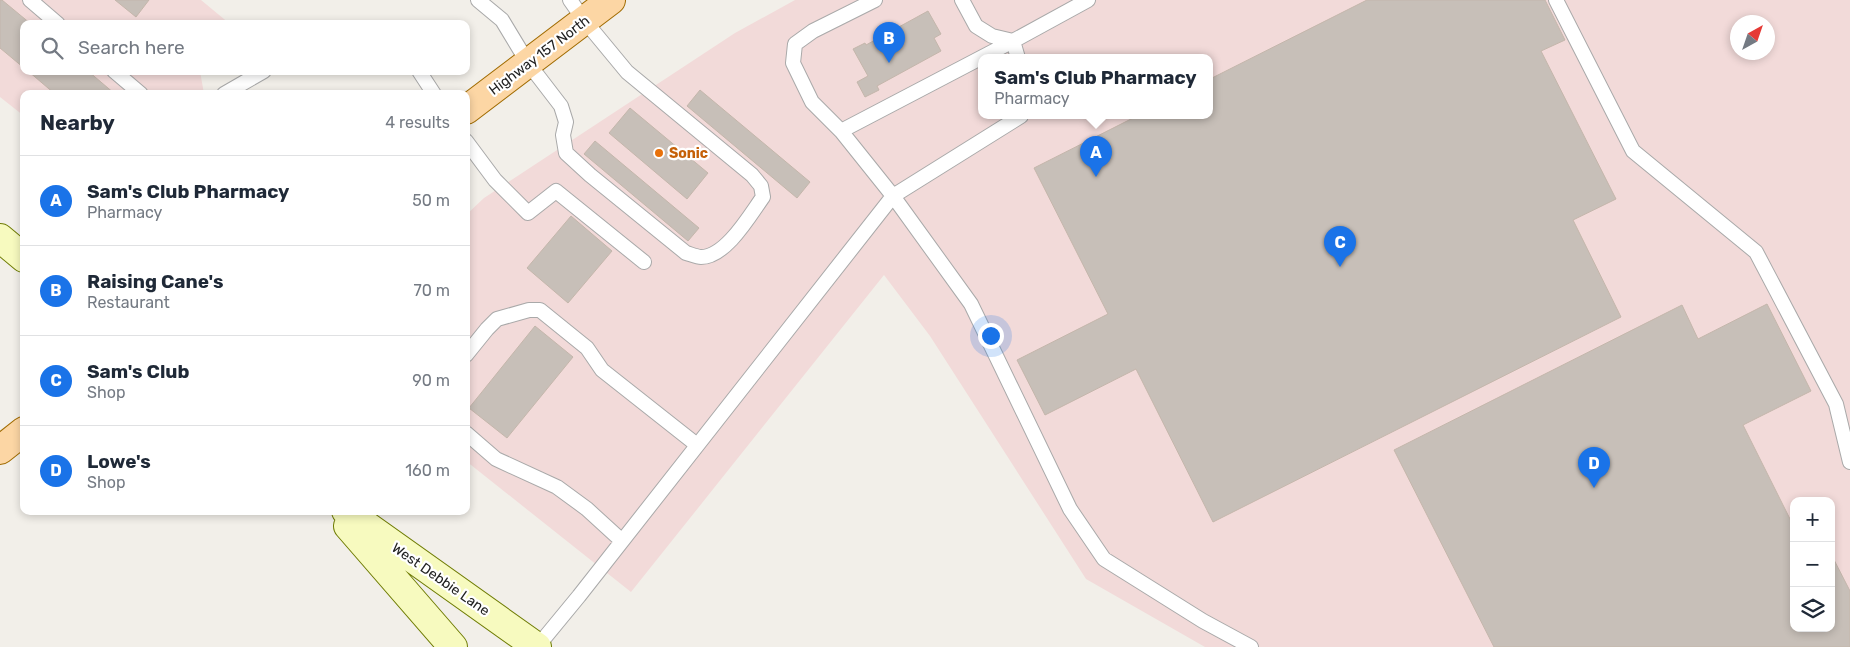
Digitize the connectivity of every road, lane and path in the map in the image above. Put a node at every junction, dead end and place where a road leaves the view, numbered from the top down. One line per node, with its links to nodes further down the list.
1 (30, 0): 9 (lane)
2 (478, 0): 14 (lane)
3 (611, 0): 8 (main road, Highway 157 North)
4 (875, 0): 23 (lane)
5 (962, 0): 10 (lane)
6 (1088, 0): 10 (lane)
7 (1556, 0): 34 (lane)
8 (577, 10): 14 (main road, Highway 157 North); 14 (lane)
9 (53, 20)
10 (1013, 41): 11 (lane); 12 (lane)
11 (988, 54)
12 (1017, 54)
13 (978, 59): 23 (lane)
14 (528, 63): 21 (main road, Highway 157 North)
15 (119, 75): 18 (lane)
16 (257, 75): 19 (lane)
17 (422, 75): 20 (lane)
18 (136, 90)
19 (231, 90)
20 (431, 90)
21 (470, 107)
22 (1016, 119): 25 (lane)
23 (841, 131): 25 (lane)
24 (470, 147): 28 (lane)
25 (893, 196): 32 (lane); 40 (lane)
26 (0, 238): 27 (main road)
27 (20, 255)
28 (644, 262)
29 (470, 350): 32 (lane)
30 (20, 434): 33 (main road)
31 (470, 436): 37 (lane)
32 (697, 445): 37 (lane)
33 (0, 450)
34 (1850, 462)
35 (339, 515): 38 (main road, West Debbie Lane)
36 (352, 515): 39 (main road, West Debbie Lane)
37 (622, 542): 39 (lane)
38 (453, 647)
39 (537, 647)
40 (1251, 647)

